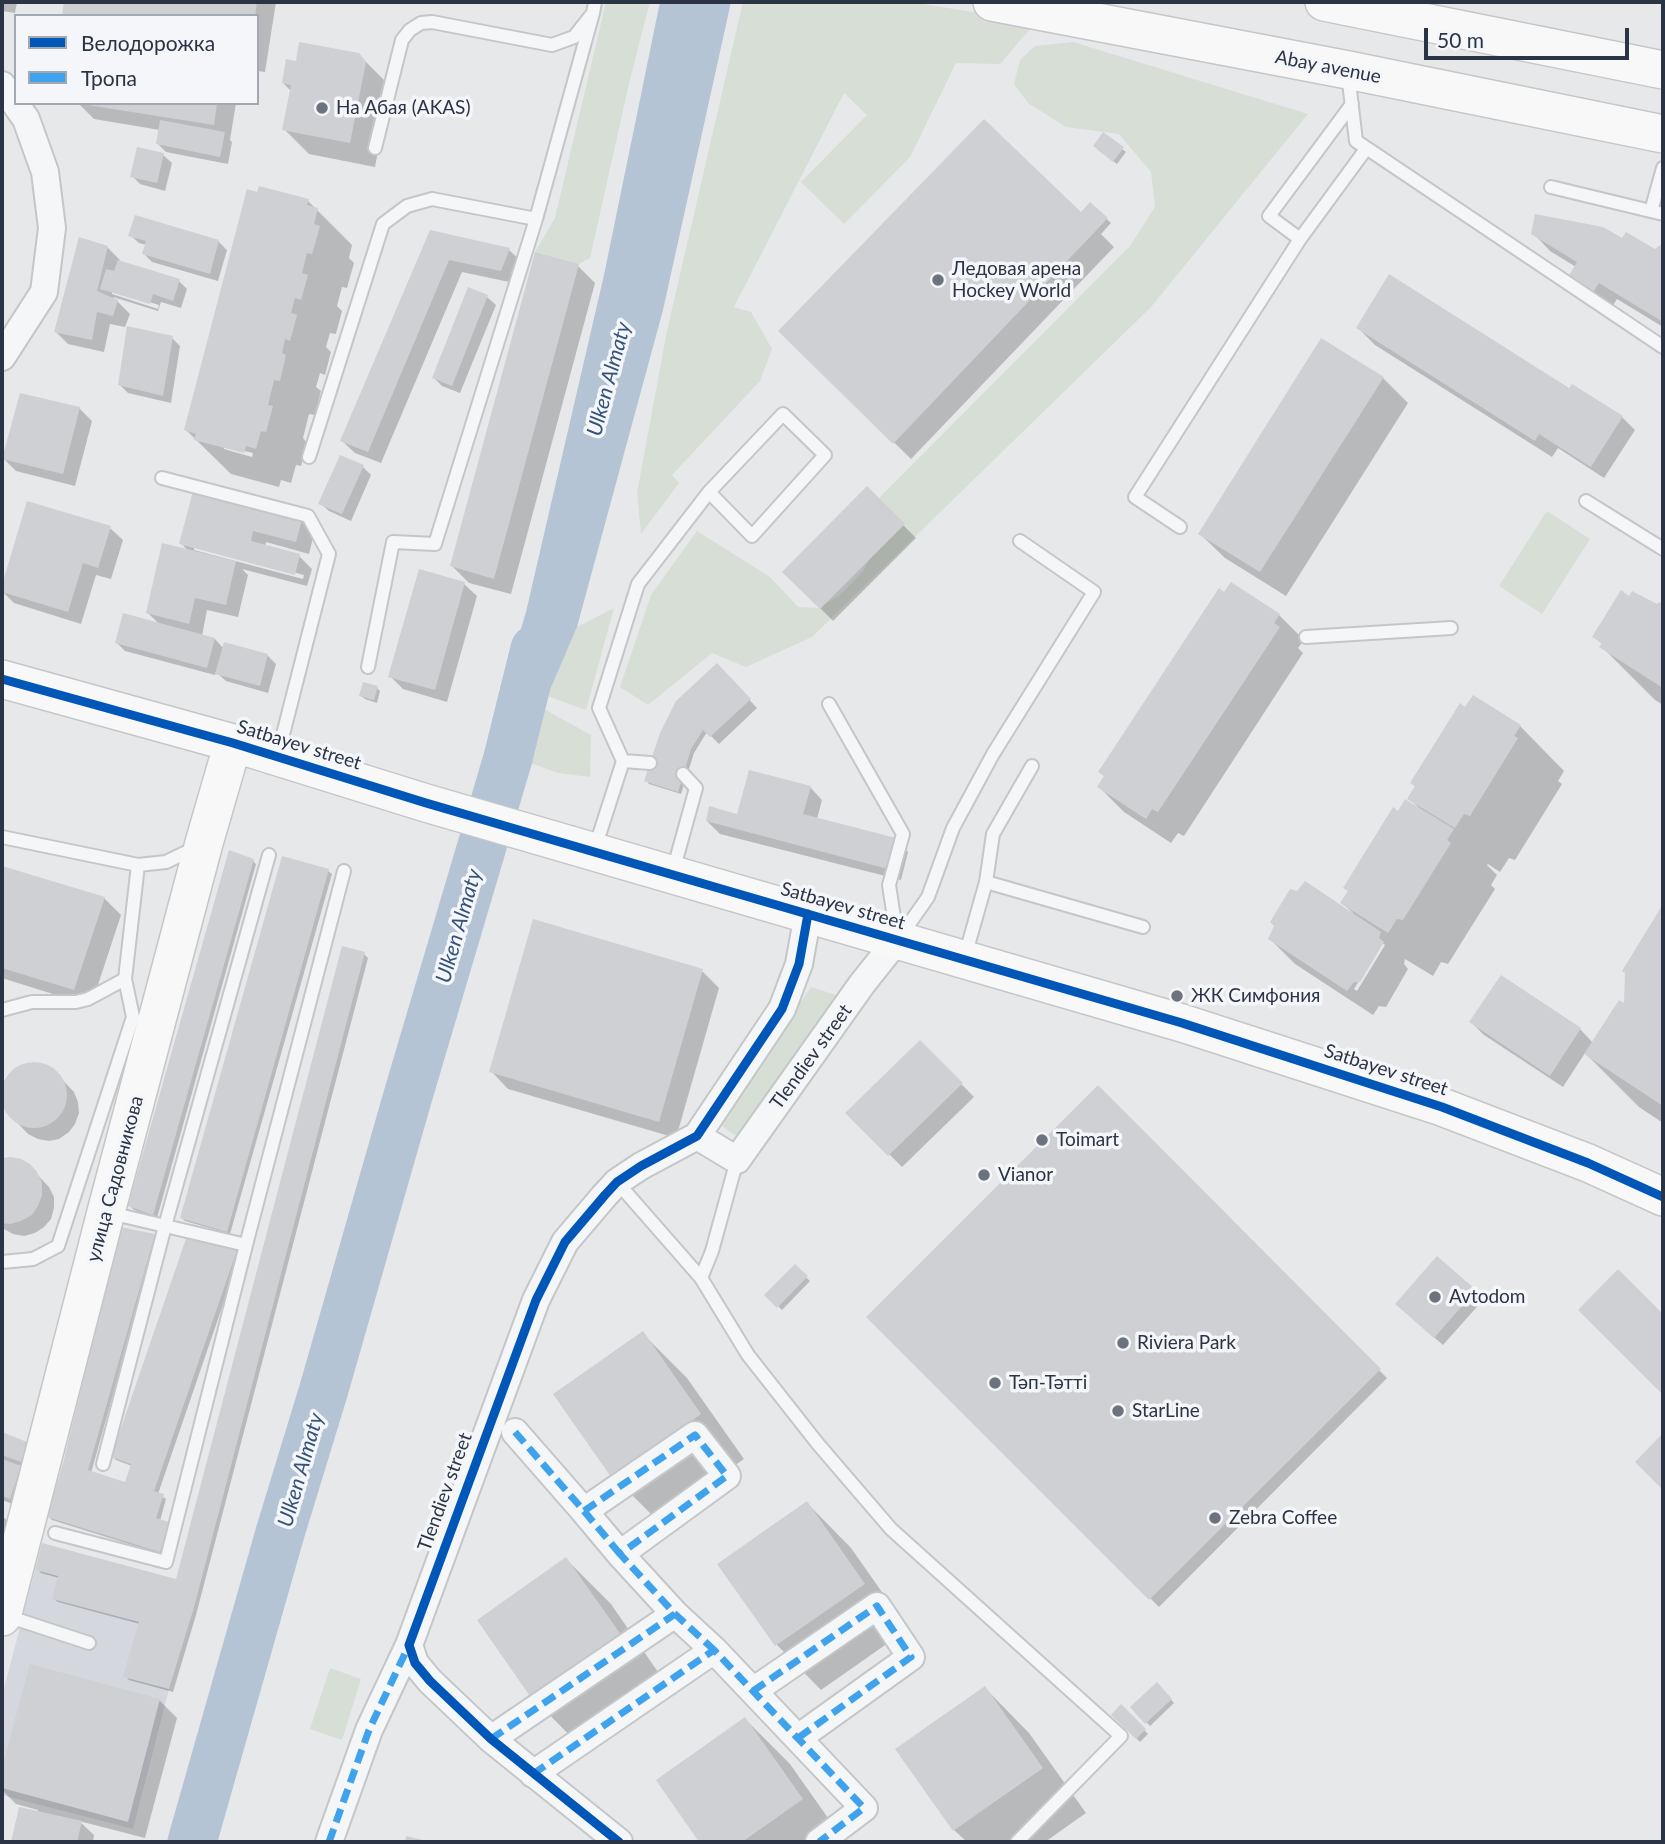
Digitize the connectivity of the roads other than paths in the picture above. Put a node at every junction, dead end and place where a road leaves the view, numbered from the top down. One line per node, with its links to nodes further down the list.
1 (992, 2): 6 (main road, Abay avenue)
2 (1324, 2): 4 (main road)
3 (594, 7): 10 (lane); 15 (lane)
4 (1663, 71)
5 (2, 85): 7 (street)
6 (1350, 87): 9 (main road, Abay avenue); 11 (lane); 16 (lane)
7 (14, 102)
8 (16, 105): 18 (street)
9 (1663, 134)
10 (374, 148)
11 (1366, 149): 16 (lane); 17 (lane)
12 (1663, 168): 14 (lane)
13 (1551, 187): 14 (lane)
14 (1657, 212)
15 (536, 219): 19 (lane); 28 (lane)
16 (1300, 239): 23 (lane)
17 (1663, 346)
18 (2, 357)
19 (309, 457)
20 (162, 478): 32 (lane)
21 (709, 492): 21 (lane); 33 (lane)
22 (1586, 500): 25 (lane)
23 (1180, 527)
24 (1020, 541): 47 (lane)
25 (1663, 549)
26 (1451, 628): 27 (lane)
27 (1306, 637)
28 (369, 667)
29 (2, 679): 31 (main road, Satbayev street)
30 (829, 704): 47 (lane)
31 (233, 743): 32 (main road, Satbayev street); 38 (main road, улица Садовникова)
32 (277, 757): 39 (main road, Satbayev street)
33 (623, 761): 34 (lane); 39 (lane)
34 (650, 763)
35 (1032, 766): 44 (lane)
36 (683, 774): 43 (lane)
37 (2, 837): 41 (lane)
38 (204, 844): 41 (lane); 55 (main road, улица Садовникова)
39 (594, 852): 43 (main road, Satbayev street)
40 (269, 855): 56 (lane)
41 (138, 865): 49 (lane)
42 (344, 871): 57 (lane)
43 (672, 874): 45 (main road, Satbayev street)
44 (986, 881): 46 (lane); 48 (lane)
45 (808, 915): 47 (main road, Satbayev street); 51 (street)
46 (1143, 927)
47 (897, 940): 48 (main road, Satbayev street); 52 (street, Tlendiev street)
48 (964, 960): 54 (main road, Satbayev street)
49 (125, 979): 50 (lane); 58 (lane)
50 (2, 1010)
51 (697, 1136): 52 (street); 53 (street, Tlendiev street)
52 (737, 1160): 59 (lane)
53 (617, 1182): 59 (lane); 68 (street, Tlendiev street)
54 (1662, 1195)
55 (106, 1212): 56 (lane); 66 (main road, улица Садовникова)
56 (165, 1226): 57 (lane); 61 (lane)
57 (246, 1245): 63 (lane)
58 (2, 1262)
59 (701, 1278): 77 (lane)
60 (515, 1432): 62 (street)
61 (103, 1464)
62 (584, 1511): 64 (street); 64 (street)
63 (55, 1533)
64 (620, 1554): 65 (street)
65 (675, 1614): 69 (street); 72 (street)
66 (2, 1617): 67 (lane)
67 (89, 1643)
68 (409, 1645): 72 (street); 74 (street, Tlendiev street)
69 (715, 1650): 70 (street); 73 (street)
70 (753, 1691): 71 (street); 71 (street)
71 (798, 1738): 76 (street)
72 (491, 1739): 73 (street)
73 (533, 1774): 75 (street)
74 (330, 1842)
75 (620, 1842)
76 (819, 1842)
77 (1017, 1842)

